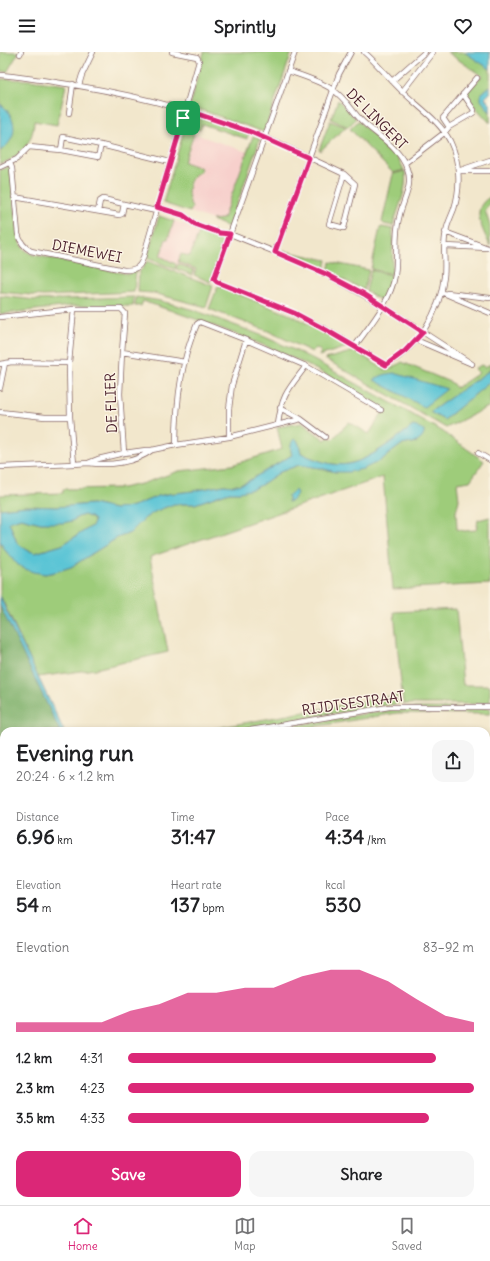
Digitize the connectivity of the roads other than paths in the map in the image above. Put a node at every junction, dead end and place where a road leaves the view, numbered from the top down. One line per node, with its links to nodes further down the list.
1 (93, 52): 13 (street)
2 (174, 52): 17 (street, DIEMEWEI)
3 (295, 52): 8 (street)
4 (351, 52): 14 (street, DE LINGERT)
5 (364, 52): 11 (street)
6 (425, 52): 11 (street)
7 (433, 52): 15 (street)
8 (288, 71): 14 (street, DE LINGERT); 21 (street)
9 (0, 75): 12 (street)
10 (477, 78): 16 (street)
11 (392, 81): 15 (street)
12 (73, 84): 13 (street); 18 (street)
13 (79, 85): 17 (street)
14 (333, 90): 24 (street, DE LINGERT); 27 (street, DE LINGERT)
15 (402, 92): 20 (street)
16 (463, 94): 19 (street); 19 (street, DE LINGERT)
17 (186, 110): 21 (street); 26 (street, DIEMEWEI)
18 (69, 113)
19 (449, 127): 20 (street, DE LINGERT)
20 (444, 133): 27 (street, DE LINGERT); 30 (street)
21 (264, 138): 24 (street); 38 (street)
22 (101, 145): 23 (street); 23 (street); 26 (street)
23 (61, 150): 28 (street)
24 (309, 158): 32 (street); 40 (street, DE LINGERT)
25 (490, 160): 30 (street)
26 (170, 162): 35 (street, DIEMEWEI)
27 (405, 163): 43 (street, DE LINGERT)
28 (10, 164): 29 (street); 33 (street, DIEMEWEI)
29 (0, 166)
30 (458, 171): 31 (street); 37 (street)
31 (490, 171)
32 (344, 174): 32 (street)
33 (14, 197): 35 (street, DIEMEWEI); 36 (street)
34 (124, 204): 35 (street); 36 (street); 36 (street)
35 (157, 209): 38 (street)
36 (98, 211)
37 (446, 232): 39 (street); 39 (street)
38 (230, 234): 40 (street); 50 (street)
39 (445, 246): 41 (street)
40 (275, 252): 43 (street)
41 (441, 292): 42 (street); 45 (street); 47 (street)
42 (490, 298)
43 (383, 306): 47 (street); 50 (street, DE LINGERT)
44 (74, 309): 46 (street, DE FLIER); 51 (street, DE FLIER); 53 (street)
45 (490, 313)
46 (0, 317)
47 (423, 332): 49 (street); 49 (street)
48 (246, 340): 52 (street); 55 (street); 63 (street)
49 (416, 340): 50 (street)
50 (355, 346)
51 (122, 352): 52 (street, DE FLIER); 67 (street, DE FLIER)
52 (185, 362): 65 (street)
53 (69, 363): 54 (street); 60 (street)
54 (2, 364): 56 (street)
55 (306, 366): 57 (street); 58 (street)
56 (0, 388)
57 (280, 408): 61 (street); 62 (street)
58 (381, 410)
59 (0, 412): 60 (street)
60 (70, 417): 71 (street)
61 (301, 420): 62 (street, DE FLIER); 64 (street)
62 (278, 424): 63 (street, DE FLIER)
63 (229, 437): 65 (street, DE FLIER)
64 (326, 437)
65 (176, 444): 66 (street, DE FLIER)
66 (152, 450): 67 (street, DE FLIER); 70 (street, DE FLIER)
67 (124, 453): 70 (street, DE FLIER)
68 (478, 453): 69 (street)
69 (490, 460)
70 (88, 463): 71 (street, DE FLIER)
71 (74, 464): 72 (street, DE FLIER)
72 (0, 467)
73 (490, 707): 74 (street, RIJDTSESTRAAT)
74 (268, 727)

